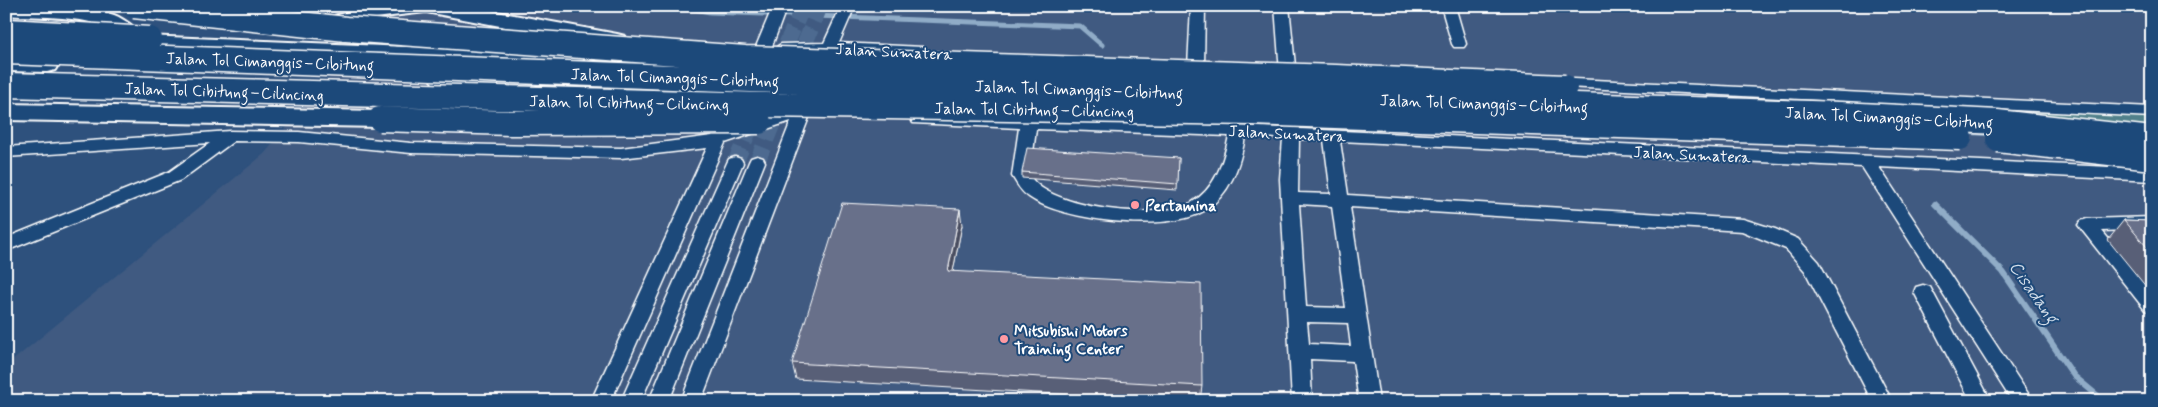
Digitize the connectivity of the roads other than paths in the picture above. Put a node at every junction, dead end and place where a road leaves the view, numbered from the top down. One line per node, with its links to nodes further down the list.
1 (134, 6): 16 (highway, bridge)
2 (422, 6): 12 (highway)
3 (429, 6): 17 (highway)
4 (780, 6): 16 (street)
5 (1198, 6): 19 (street)
6 (1282, 6): 20 (street)
7 (1448, 6): 11 (street)
8 (847, 7): 13 (street)
9 (6, 8): 12 (highway)
10 (6, 31): 16 (highway, bridge)
11 (1459, 44)
12 (229, 47): 15 (highway)
13 (829, 47): 16 (street, Jalan Sumatera); 19 (street, Jalan Sumatera)
14 (6, 52): 30 (highway, Jalan Tol Cimanggis–Cibitung, bridge)
15 (626, 55): 17 (street, Jalan Sumatera)
16 (749, 55): 17 (street, Jalan Sumatera); 23 (street); 30 (highway, bridge)
17 (715, 56)
18 (6, 64): 21 (highway)
19 (1196, 67): 20 (street, Jalan Sumatera)
20 (1287, 72): 26 (street, Jalan Sumatera); 32 (street)
21 (438, 80): 37 (street)
22 (6, 85): 29 (highway, Jalan Tol Cibitung–Cilincing, bridge)
23 (732, 109): 25 (street); 36 (street)
24 (6, 112): 27 (highway)
25 (803, 112): 31 (street, Jalan Sumatera); 36 (street, Jalan Sumatera); 57 (street)
26 (2152, 112)
27 (178, 115): 28 (highway); 29 (highway, bridge)
28 (6, 121)
29 (1245, 122): 31 (street, Jalan Sumatera); 31 (street); 32 (street, Jalan Sumatera); 42 (highway, Jalan Tol Cimanggis–Cibitung, bridge)
30 (1997, 122): 35 (highway, Jalan Tol Cimanggis–Cibitung, bridge)
31 (1028, 124)
32 (1290, 133): 33 (street, Jalan Sumatera); 44 (street)
33 (1332, 135): 41 (street, Jalan Sumatera); 45 (street)
34 (230, 136): 37 (street, Jalan Sumatera); 38 (street, Jalan Sumatera); 47 (street)
35 (2152, 139)
36 (718, 140): 37 (street, Jalan Sumatera); 54 (street)
37 (694, 145)
38 (6, 152)
39 (735, 162): 55 (street)
40 (757, 162): 56 (street)
41 (1868, 163): 42 (street, Jalan Sumatera); 62 (street)
42 (2147, 169): 43 (street)
43 (2152, 189)
44 (1291, 198): 45 (street); 50 (street)
45 (1340, 202): 51 (street); 60 (street)
46 (2152, 223): 49 (street)
47 (6, 244)
48 (1923, 292): 61 (street)
49 (2152, 305)
50 (1297, 314): 51 (street); 52 (street)
51 (1357, 316): 53 (street)
52 (1298, 351): 53 (street); 58 (street)
53 (1362, 354): 59 (street)
54 (601, 401)
55 (630, 401)
56 (659, 401)
57 (691, 401)
58 (1302, 401)
59 (1369, 401)
60 (1882, 401)
61 (1981, 401)
62 (2023, 401)

